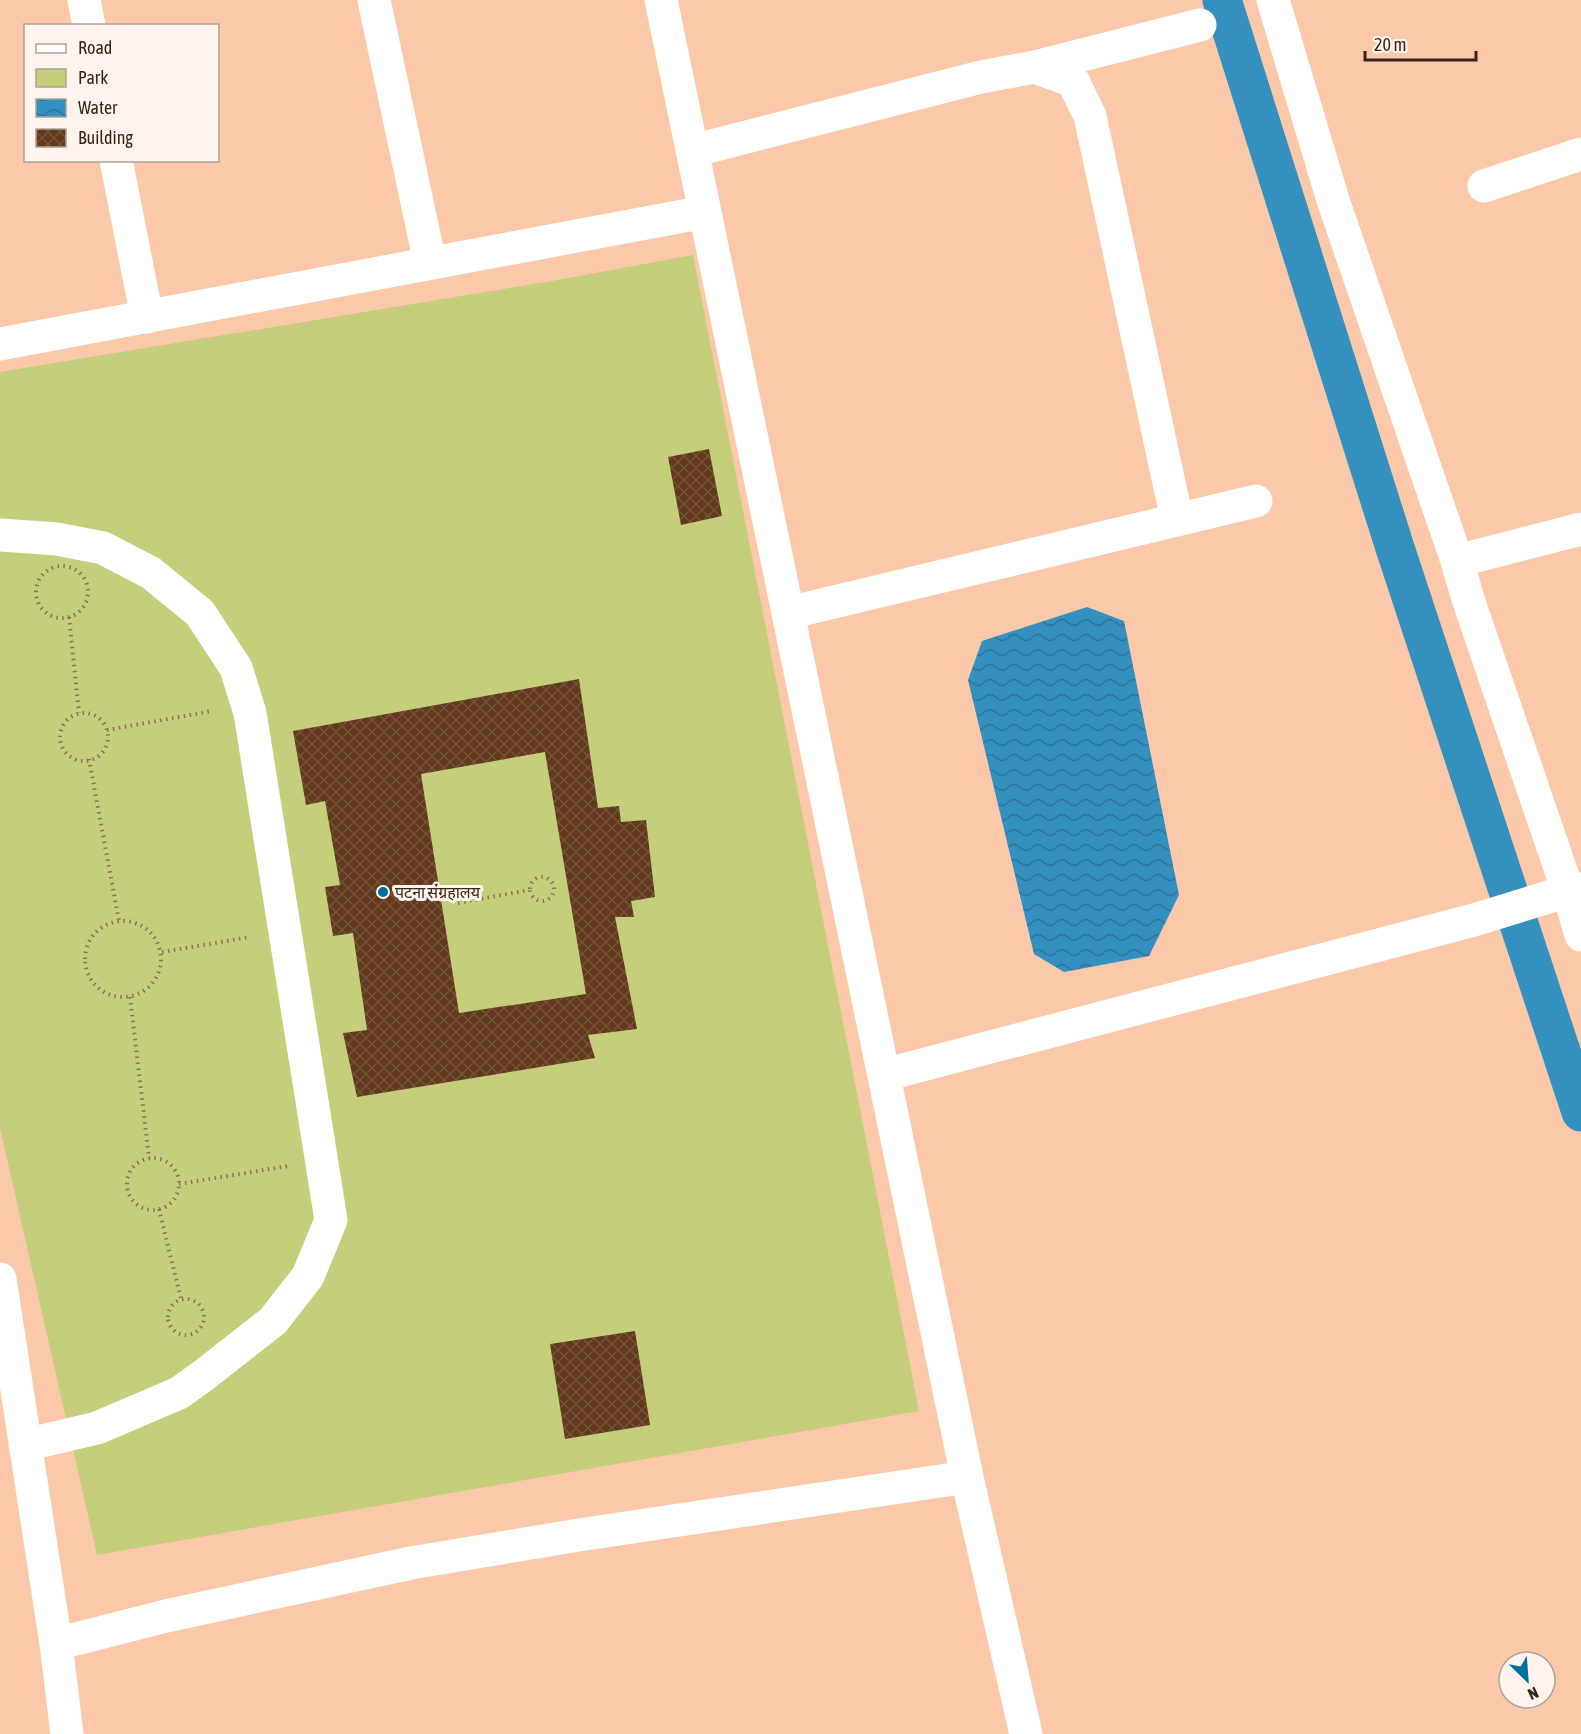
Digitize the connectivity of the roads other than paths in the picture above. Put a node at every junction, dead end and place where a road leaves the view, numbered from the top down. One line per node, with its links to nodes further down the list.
1 (84, 0): 5 (street)
2 (374, 0): 13 (street)
3 (661, 0): 8 (street)
4 (1273, 0): 20 (street)
5 (89, 24)
6 (1200, 25): 7 (street)
7 (1035, 67): 8 (street); 17 (street)
8 (692, 151): 12 (street)
9 (1581, 154): 11 (street)
10 (116, 162): 14 (street)
11 (1484, 186)
12 (705, 212): 13 (street); 21 (street)
13 (430, 263): 14 (street)
14 (147, 316): 15 (street)
15 (0, 344)
16 (1256, 501): 17 (street)
17 (1177, 520): 21 (street)
18 (1581, 529): 20 (street)
19 (0, 535): 27 (street)
20 (1457, 561): 22 (street)
21 (788, 613): 24 (street)
22 (1564, 893): 23 (street); 24 (street)
23 (1581, 935)
24 (884, 1075): 28 (street)
25 (0, 1279): 26 (street)
26 (3, 1320): 27 (street)
27 (25, 1445): 29 (street)
28 (967, 1477): 29 (street); 31 (street)
29 (56, 1644): 30 (street)
30 (67, 1734)
31 (1026, 1734)

